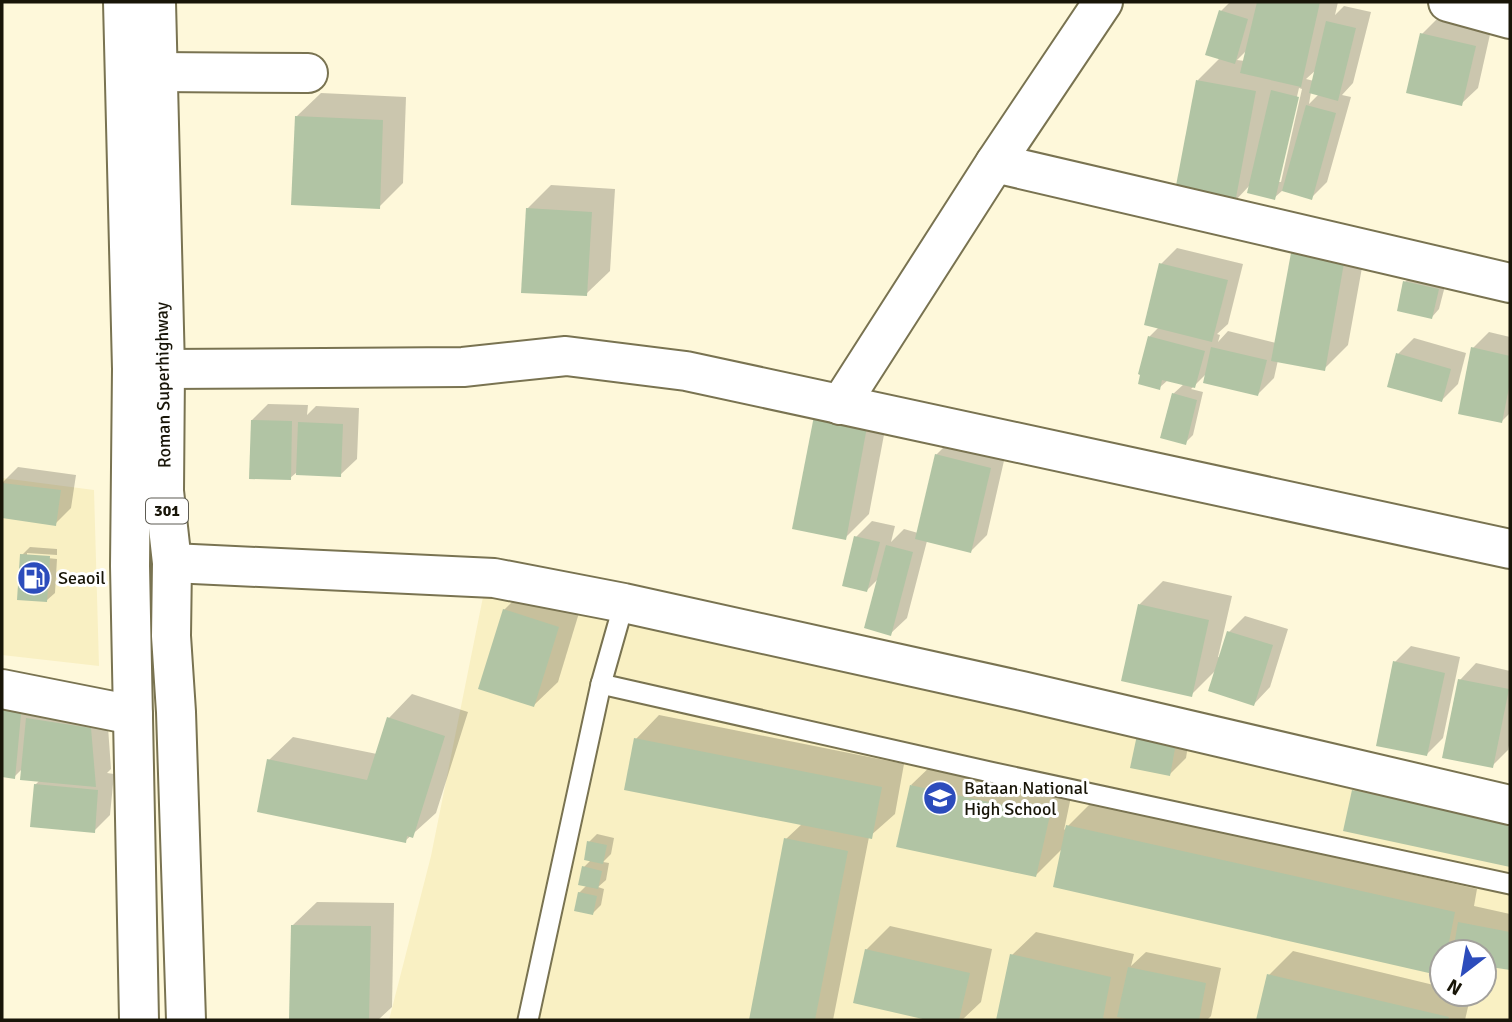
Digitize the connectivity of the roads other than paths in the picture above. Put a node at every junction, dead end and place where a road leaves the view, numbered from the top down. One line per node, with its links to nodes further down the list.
1 (1103, 2): 7 (street)
2 (1448, 2): 4 (street)
3 (126, 3): 5 (street, Roman Superhighway / 301); 16 (street, Roman Superhighway / 301)
4 (1510, 19)
5 (156, 72): 6 (street); 9 (street, Roman Superhighway / 301)
6 (308, 74)
7 (995, 163): 8 (street); 10 (street)
8 (1510, 284)
9 (164, 369): 10 (street); 12 (street, Roman Superhighway / 301)
10 (840, 405): 11 (street)
11 (1510, 549)
12 (172, 563): 13 (street); 20 (street, Roman Superhighway / 301)
13 (624, 603): 14 (lane); 17 (street)
14 (601, 684): 18 (lane); 21 (lane)
15 (2, 689): 16 (street)
16 (133, 715): 19 (street, Roman Superhighway / 301)
17 (1510, 805)
18 (1510, 884)
19 (139, 1020)
20 (186, 1020)
21 (528, 1020)

